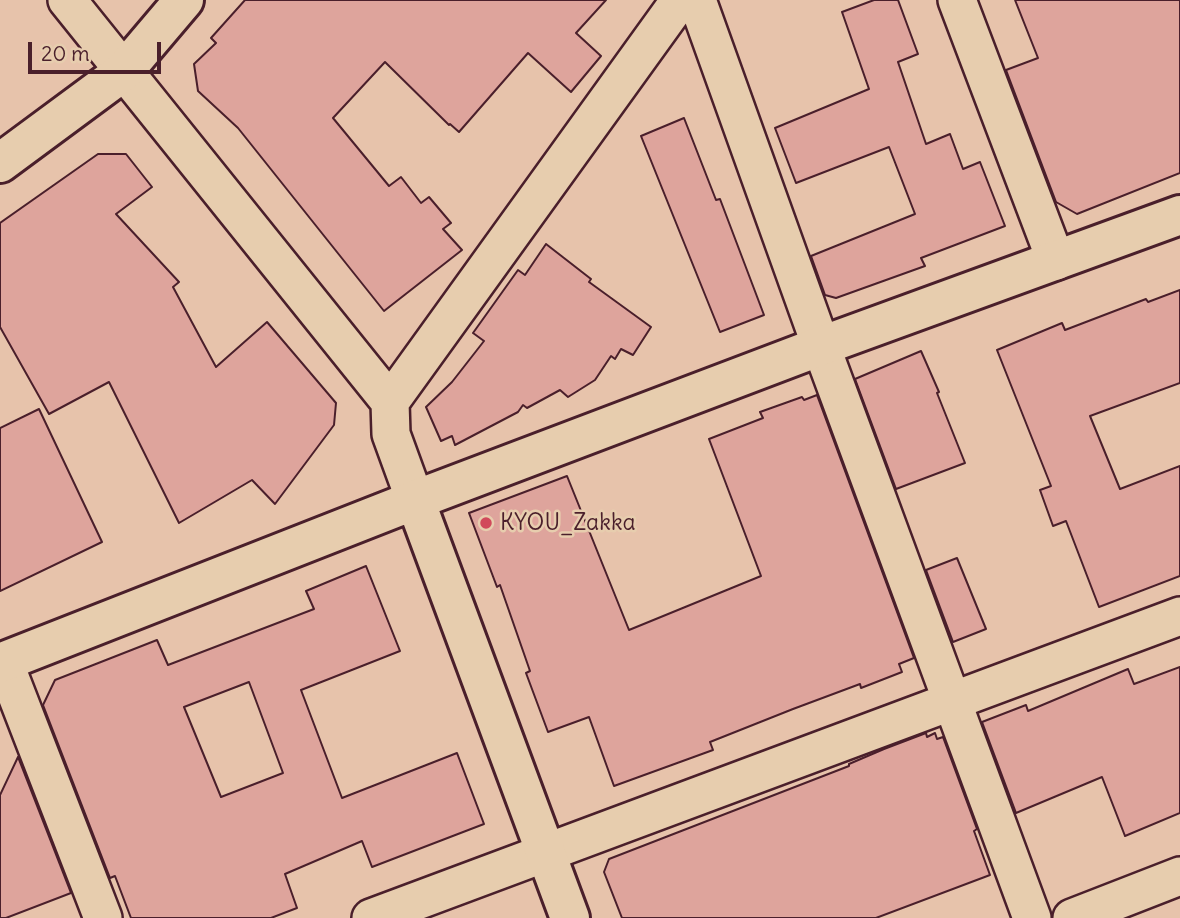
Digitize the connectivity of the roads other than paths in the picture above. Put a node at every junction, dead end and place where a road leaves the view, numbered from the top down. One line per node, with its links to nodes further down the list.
1 (66, 0): 6 (street)
2 (184, 0): 6 (street)
3 (680, 0): 11 (street)
4 (697, 0): 10 (street)
5 (957, 0): 9 (street)
6 (123, 72): 7 (street); 11 (street)
7 (0, 163)
8 (1180, 215): 9 (street)
9 (1056, 261): 10 (street)
10 (821, 346): 12 (street); 15 (street)
11 (390, 401): 12 (street)
12 (415, 500): 14 (street); 16 (street)
13 (1180, 616): 15 (street)
14 (2, 662): 18 (street)
15 (953, 702): 16 (street); 21 (street)
16 (545, 852): 19 (street); 20 (street)
17 (1180, 876): 22 (street)
18 (103, 918)
19 (371, 918)
20 (570, 918)
21 (1032, 918)
22 (1072, 918)

